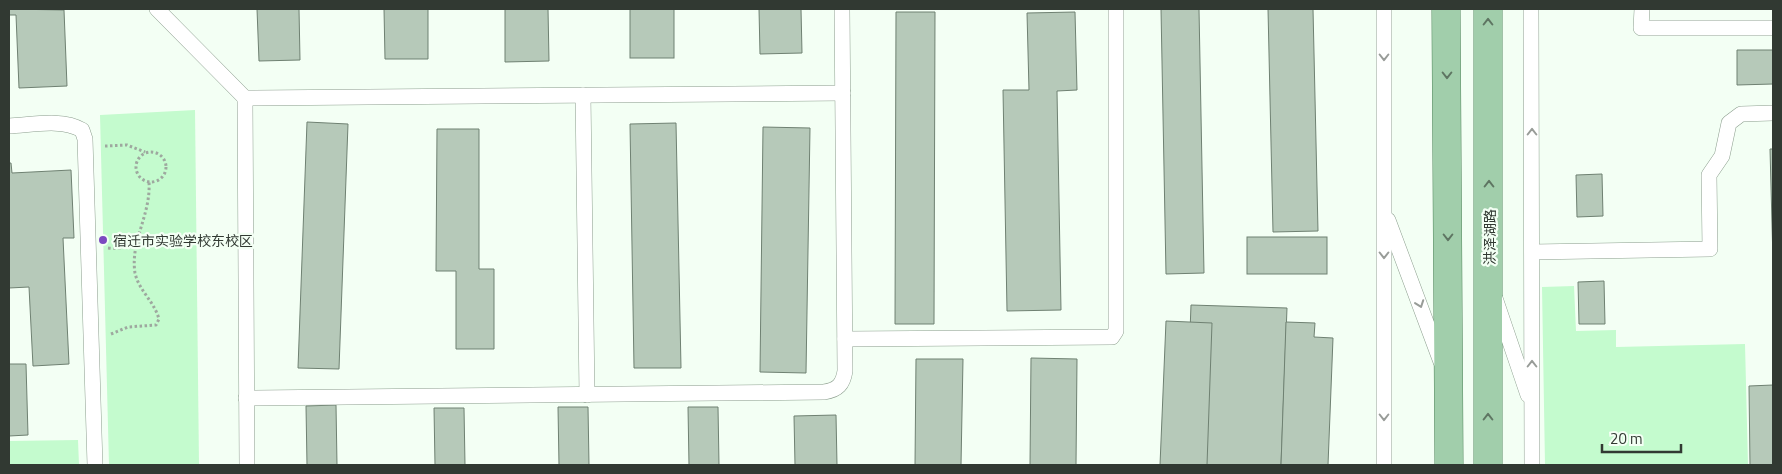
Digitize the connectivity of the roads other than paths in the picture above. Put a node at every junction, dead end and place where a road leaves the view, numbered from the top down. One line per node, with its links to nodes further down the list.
1 (157, 9): 12 (lane)
2 (842, 9): 10 (lane)
3 (1116, 9): 18 (lane)
4 (1384, 9): 15 (lane, one-way to 15)
5 (1446, 9): 19 (main road, one-way to 19)
6 (1488, 9): 17 (main road, 洪泽湖路, one-way to 6)
7 (1531, 9): 16 (lane, one-way to 7)
8 (1642, 9): 9 (lane)
9 (1773, 28)
10 (843, 93): 11 (lane); 18 (lane)
11 (583, 95): 12 (lane); 20 (lane)
12 (245, 98): 21 (lane)
13 (1773, 113): 16 (lane)
14 (9, 126): 23 (lane)
15 (1384, 209): 19 (lane, one-way to 19); 25 (lane, one-way to 25)
16 (1532, 252): 22 (lane, one-way to 16)
17 (1489, 280): 22 (lane); 27 (main road, 洪泽湖路, one-way to 17)
18 (845, 339): 20 (lane)
19 (1448, 381): 26 (main road)
20 (588, 395): 21 (lane)
21 (246, 398): 24 (lane)
22 (1532, 408): 28 (lane)
23 (95, 465)
24 (247, 465)
25 (1384, 465)
26 (1449, 465)
27 (1488, 465)
28 (1532, 465)

